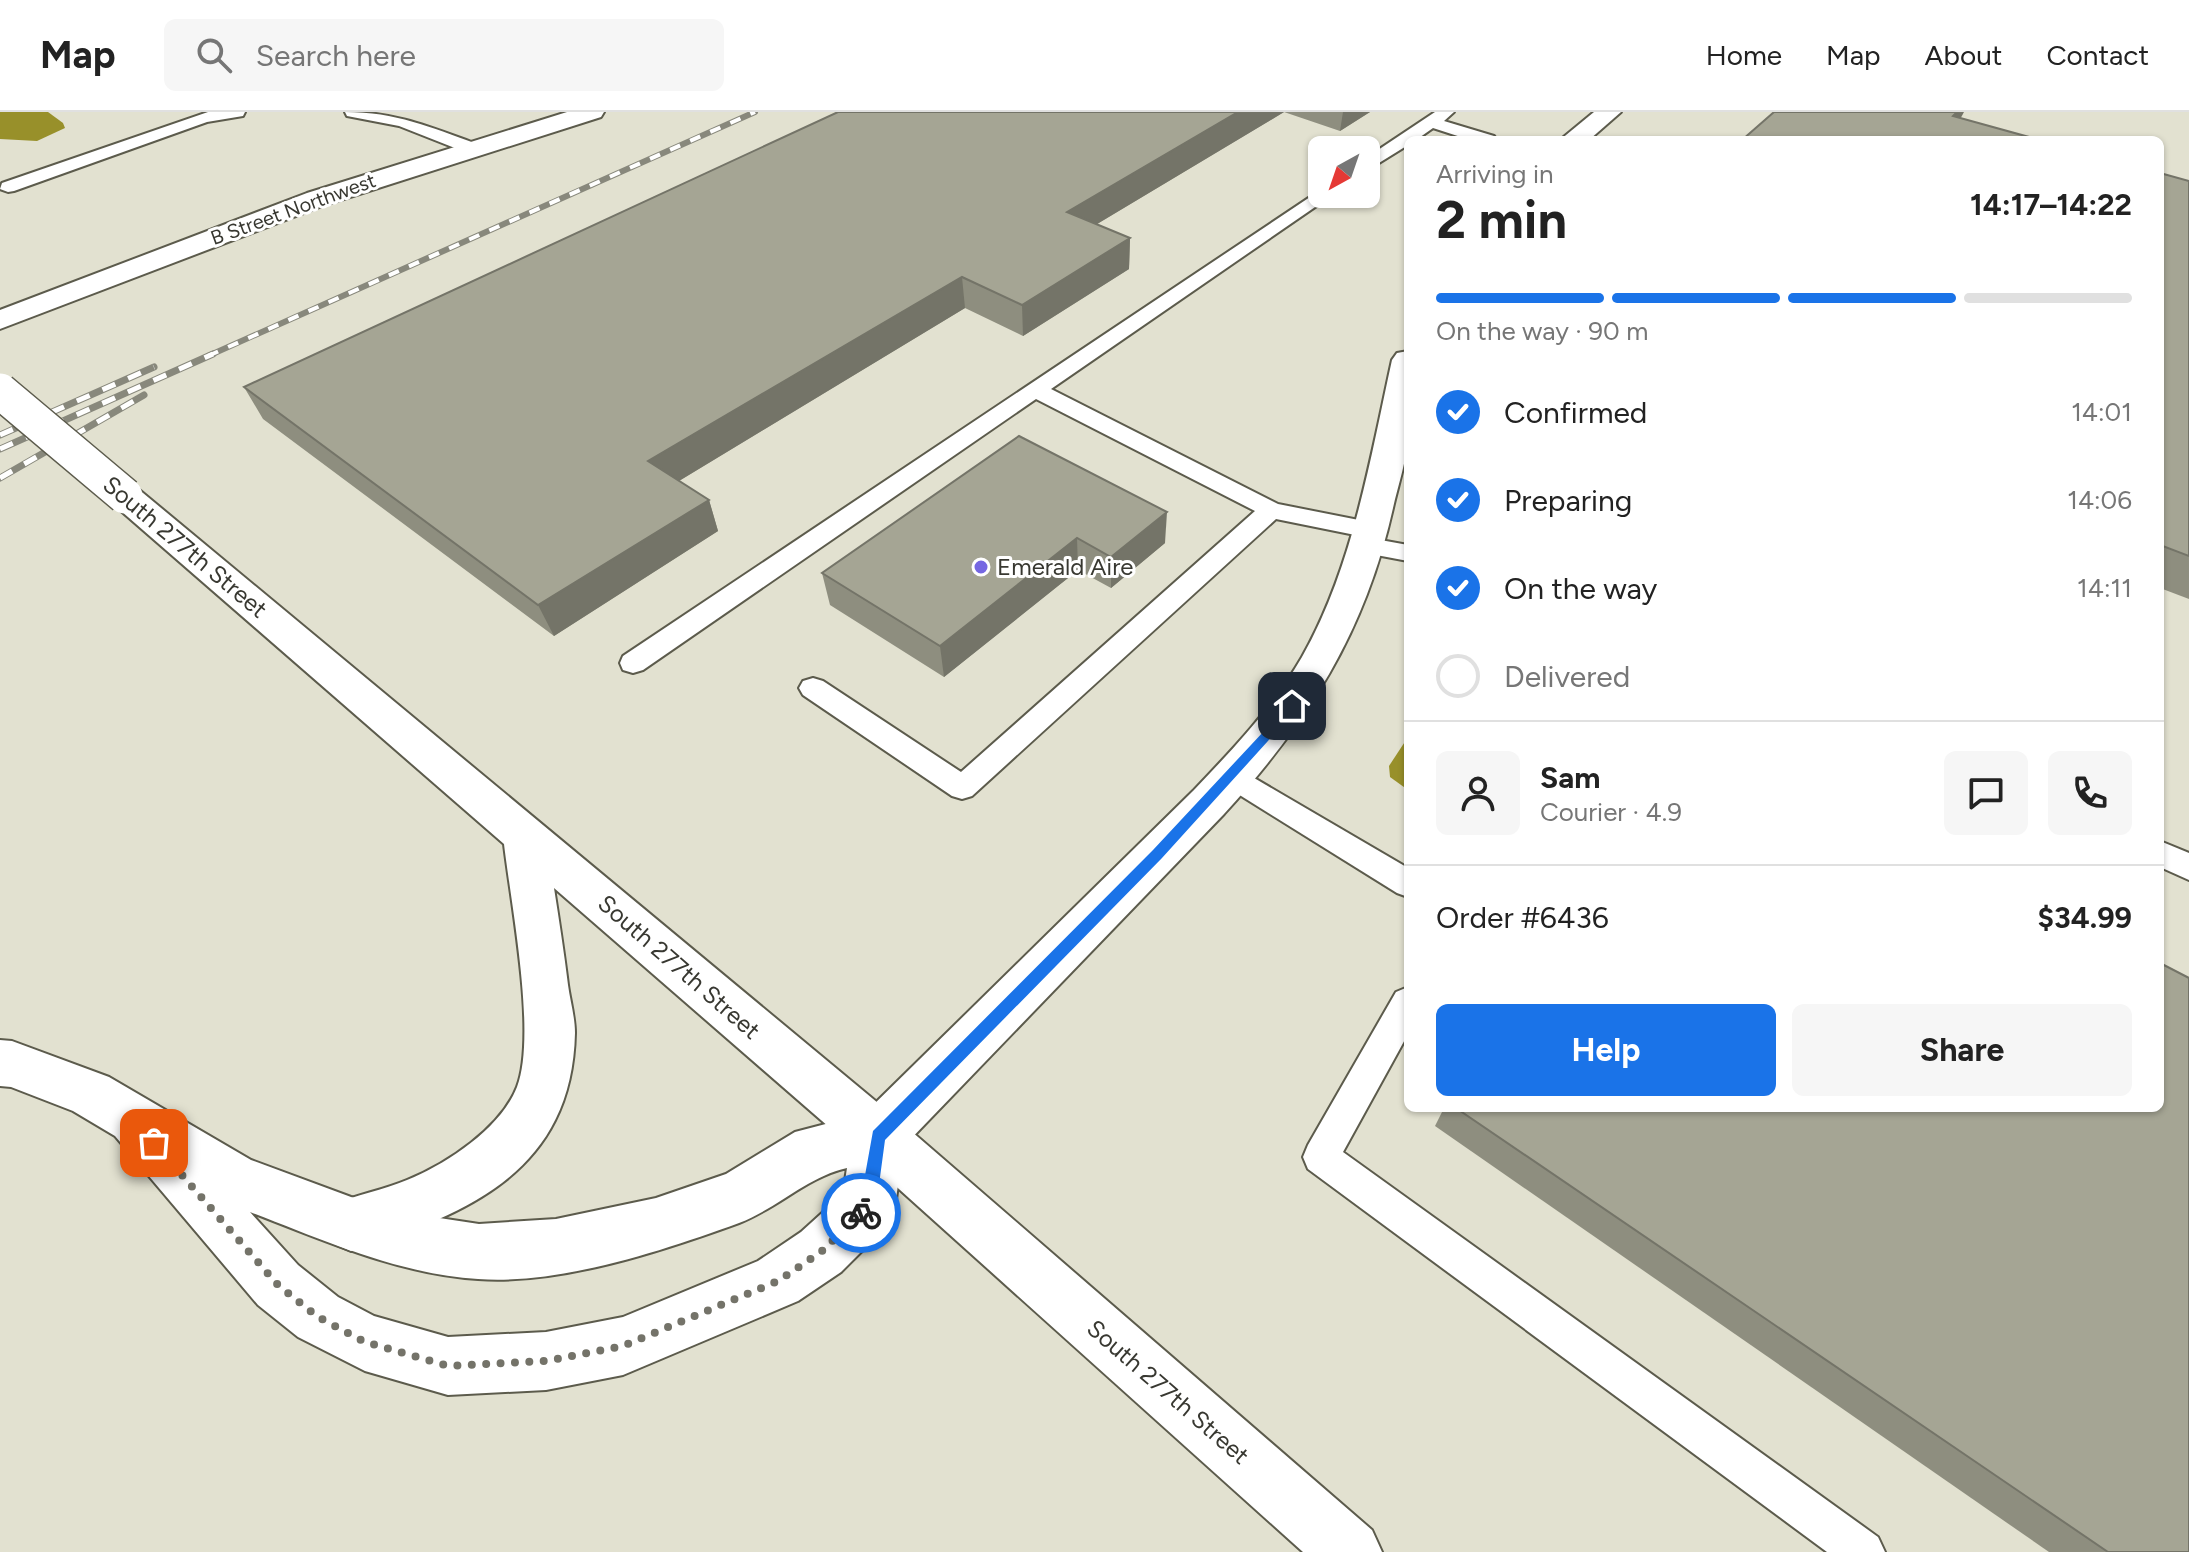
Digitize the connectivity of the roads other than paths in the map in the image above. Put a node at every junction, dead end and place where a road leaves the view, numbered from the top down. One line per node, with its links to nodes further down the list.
1 (237, 112): 12 (lane)
2 (353, 112): 10 (lane)
3 (592, 112): 10 (street, B Street Northwest)
4 (1609, 112): 8 (street)
5 (1438, 117): 6 (lane); 7 (lane)
6 (1410, 136)
7 (1479, 136)
8 (1578, 136)
9 (1404, 140): 11 (lane)
10 (471, 148): 14 (street, B Street Northwest)
11 (1380, 156)
12 (8, 187)
13 (1308, 205): 16 (lane)
14 (0, 320)
15 (1404, 377): 19 (street)
16 (1035, 390): 18 (lane); 21 (lane)
17 (0, 391): 24 (street, South 277th Street, bridge)
18 (1271, 510): 19 (lane); 22 (lane)
19 (1367, 538): 20 (lane); 23 (street)
20 (1404, 552)
21 (633, 663)
22 (813, 688)
23 (1232, 776): 27 (lane); 31 (street)
24 (525, 836): 31 (street, South 277th Street); 32 (street)
25 (2164, 855): 26 (lane)
26 (2189, 867)
27 (1404, 882)
28 (1404, 1009): 34 (lane)
29 (0, 1063): 30 (street)
30 (133, 1119): 31 (street); 32 (street)
31 (878, 1136): 32 (street); 33 (street, South 277th Street)
32 (351, 1224)
33 (1350, 1552)
34 (1863, 1552)

